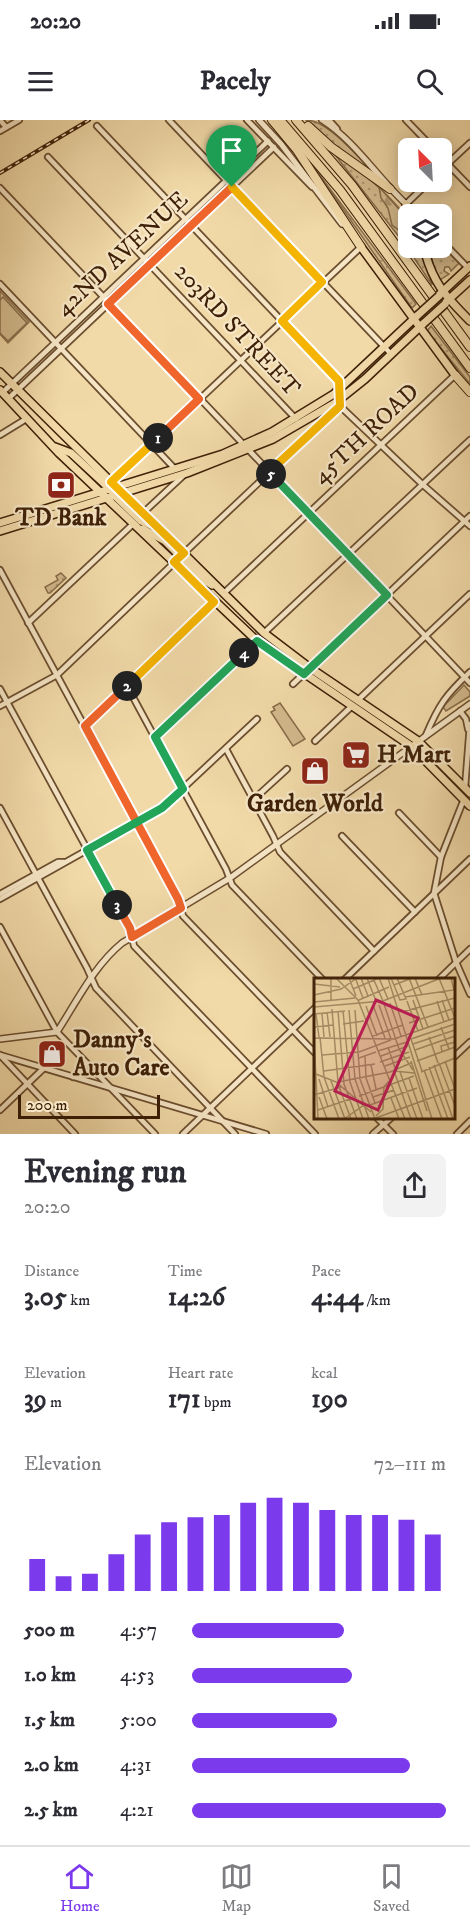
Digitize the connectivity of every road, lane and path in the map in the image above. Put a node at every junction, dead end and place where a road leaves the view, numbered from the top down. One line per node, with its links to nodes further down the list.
1 (0, 120): 14 (street)
2 (19, 120): 14 (street)
3 (169, 120): 24 (street)
4 (247, 120): 18 (street)
5 (259, 120): 29 (street)
6 (272, 120): 34 (highway)
7 (280, 120): 56 (highway)
8 (296, 120): 52 (highway)
9 (302, 120): 28 (highway)
10 (322, 120): 16 (street)
11 (329, 120): 16 (street)
12 (406, 120): 17 (street)
13 (97, 126): 32 (street)
14 (6, 128): 15 (street)
15 (0, 131)
16 (339, 131): 28 (street)
17 (423, 138)
18 (268, 141): 20 (street); 24 (street, 42ND AVENUE)
19 (470, 143): 22 (street)
20 (274, 147): 25 (street, 42ND AVENUE); 29 (street)
21 (48, 158): 37 (street, 203RD STREET)
22 (452, 160)
23 (452, 168): 26 (street)
24 (226, 180): 25 (street); 32 (street, 42ND AVENUE)
25 (232, 187): 33 (street, 42ND AVENUE); 41 (street)
26 (470, 187)
27 (0, 188): 44 (street)
28 (390, 189): 31 (street)
29 (316, 192): 34 (street)
30 (419, 192): 31 (street)
31 (406, 204)
32 (185, 220): 33 (street); 37 (street, 42ND AVENUE)
33 (190, 226): 38 (street, 42ND AVENUE); 47 (street)
34 (361, 247): 41 (street); 49 (main road)
35 (452, 251): 39 (street)
36 (427, 258): 43 (main road)
37 (144, 259): 38 (street, 203RD STREET); 44 (street, 42ND AVENUE)
38 (149, 264): 46 (street, 42ND AVENUE); 55 (street, 203RD STREET)
39 (469, 268): 43 (main road)
40 (470, 280): 45 (main road)
41 (322, 282): 47 (street); 51 (street)
42 (0, 284): 50 (street)
43 (440, 294): 45 (main road); 49 (main road, bridge)
44 (103, 297): 46 (street); 50 (street, 42ND AVENUE)
45 (447, 302): 48 (main road); 49 (main road, bridge)
46 (108, 304): 53 (street, 42ND AVENUE); 66 (street)
47 (282, 321): 55 (street); 60 (street)
48 (470, 321)
49 (418, 322): 51 (main road); 54 (main road); 58 (main road)
50 (55, 342): 53 (street); 59 (street, 42ND AVENUE)
51 (384, 347): 54 (street); 60 (main road)
52 (470, 347)
53 (62, 349): 61 (street, 42ND AVENUE); 73 (street)
54 (391, 354): 67 (main road)
55 (240, 360): 66 (street); 70 (street, 203RD STREET)
56 (470, 368)
57 (0, 372): 59 (main road)
58 (455, 375): 63 (highway); 64 (street); 74 (street, 45TH ROAD)
59 (11, 384): 61 (main road); 62 (street, 42ND AVENUE)
60 (339, 389): 67 (street); 68 (main road)
61 (18, 390): 65 (street, 42ND AVENUE); 80 (main road)
62 (1, 392): 65 (main road)
63 (470, 392)
64 (470, 397)
65 (8, 399): 69 (main road)
66 (199, 399): 73 (street); 75 (street)
67 (340, 403): 68 (main road); 74 (street); 77 (street)
68 (326, 405): 70 (main road)
69 (26, 419): 71 (street); 80 (main road)
70 (298, 421): 75 (main road); 75 (main road)
71 (0, 435)
72 (470, 440): 79 (street)
73 (152, 444): 76 (street); 80 (street)
74 (380, 445): 79 (street); 82 (street, 45TH ROAD)
75 (245, 447): 76 (main road); 77 (street); 78 (main road)
76 (175, 469): 80 (main road)
77 (269, 472): 82 (street); 91 (street)
78 (187, 473): 80 (main road); 81 (street)
79 (422, 484): 84 (street); 90 (street)
80 (112, 491): 81 (main road); 85 (main road); 86 (main road); 88 (main road); 89 (main road)
81 (143, 513): 88 (main road)
82 (309, 513): 90 (street); 93 (street, 45TH ROAD)
83 (470, 516): 84 (street)
84 (464, 522): 87 (street); 95 (street)
85 (0, 523)
86 (133, 524): 91 (main road); 97 (street)
87 (470, 526)
88 (158, 529): 91 (main road)
89 (0, 531)
90 (348, 554): 95 (street); 98 (street)
91 (179, 557): 93 (main road); 96 (main road); 104 (street)
92 (0, 570): 97 (street)
93 (224, 593): 98 (main road)
94 (470, 594): 99 (street)
95 (387, 595): 99 (street); 101 (street)
96 (214, 602): 100 (main road); 108 (street)
97 (28, 623): 104 (street)
98 (264, 633): 101 (main road)
99 (426, 636): 105 (street); 110 (street)
100 (257, 641): 103 (main road); 120 (street)
101 (310, 668): 103 (street); 110 (main road)
102 (470, 672): 105 (street)
103 (304, 674): 107 (street); 113 (main road)
104 (57, 675): 111 (street); 117 (street)
105 (465, 677): 106 (street); 119 (street)
106 (470, 683)
107 (294, 684)
108 (127, 686): 117 (street); 120 (street)
109 (0, 689): 111 (street)
110 (358, 700): 122 (main road)
111 (7, 702): 112 (street); 136 (street)
112 (0, 706)
113 (352, 706): 121 (street); 123 (main road)
114 (469, 706): 115 (street)
115 (460, 711): 118 (street); 119 (street)
116 (257, 719): 124 (street)
117 (85, 726): 133 (street)
118 (469, 727): 127 (street)
119 (426, 735): 122 (street)
120 (155, 737): 126 (street)
121 (315, 741)
122 (418, 741): 123 (street); 127 (main road)
123 (411, 746): 128 (main road); 135 (street)
124 (225, 749): 126 (street); 129 (street)
125 (287, 769): 129 (street)
126 (183, 789): 133 (street); 140 (street)
127 (467, 790)
128 (464, 799): 130 (main road); 137 (street)
129 (254, 800): 135 (street)
130 (470, 806)
131 (0, 808): 139 (street)
132 (399, 813): 137 (street)
133 (137, 823): 136 (street); 144 (street)
134 (342, 836): 145 (street)
135 (276, 844): 140 (street); 149 (street)
136 (87, 850): 139 (street); 147 (street)
137 (441, 857): 141 (street)
138 (470, 859): 141 (street)
139 (37, 876): 142 (street); 143 (street); 154 (street)
140 (230, 878): 144 (street); 151 (street)
141 (434, 893): 145 (street); 150 (street)
142 (0, 894)
143 (0, 899)
144 (181, 908): 147 (street); 157 (street)
145 (415, 912): 149 (street)
146 (0, 927): 158 (street)
147 (132, 937): 154 (street); 166 (street)
148 (470, 949): 150 (street)
149 (374, 951): 152 (street)
150 (456, 962): 153 (street); 155 (street)
151 (321, 978)
152 (346, 978)
153 (440, 978)
154 (92, 979): 158 (street); 170 (street)
155 (470, 994)
156 (314, 1008): 157 (street)
157 (292, 1029): 161 (street); 166 (street)
158 (57, 1032): 159 (street); 164 (street)
159 (0, 1040)
160 (470, 1042): 163 (street)
161 (314, 1053)
162 (0, 1055): 165 (street); 168 (street)
163 (455, 1055)
164 (82, 1058): 167 (street); 169 (street)
165 (44, 1068): 167 (street); 168 (street)
166 (251, 1069): 170 (street); 184 (street)
167 (73, 1077): 169 (street)
168 (27, 1084): 171 (street); 179 (street)
169 (111, 1088): 172 (street); 180 (street)
170 (210, 1107): 172 (street); 175 (street)
171 (0, 1110)
172 (202, 1115): 175 (street); 181 (street)
173 (378, 1119): 177 (street)
174 (390, 1119): 177 (street)
175 (223, 1121): 178 (street); 182 (street)
176 (470, 1121): 187 (street)
177 (383, 1125): 185 (street); 186 (street)
178 (247, 1131): 183 (street)
179 (75, 1134)
180 (155, 1134)
181 (183, 1134)
182 (236, 1134)
183 (266, 1134)
184 (315, 1134)
185 (374, 1134)
186 (393, 1134)
187 (456, 1134)

